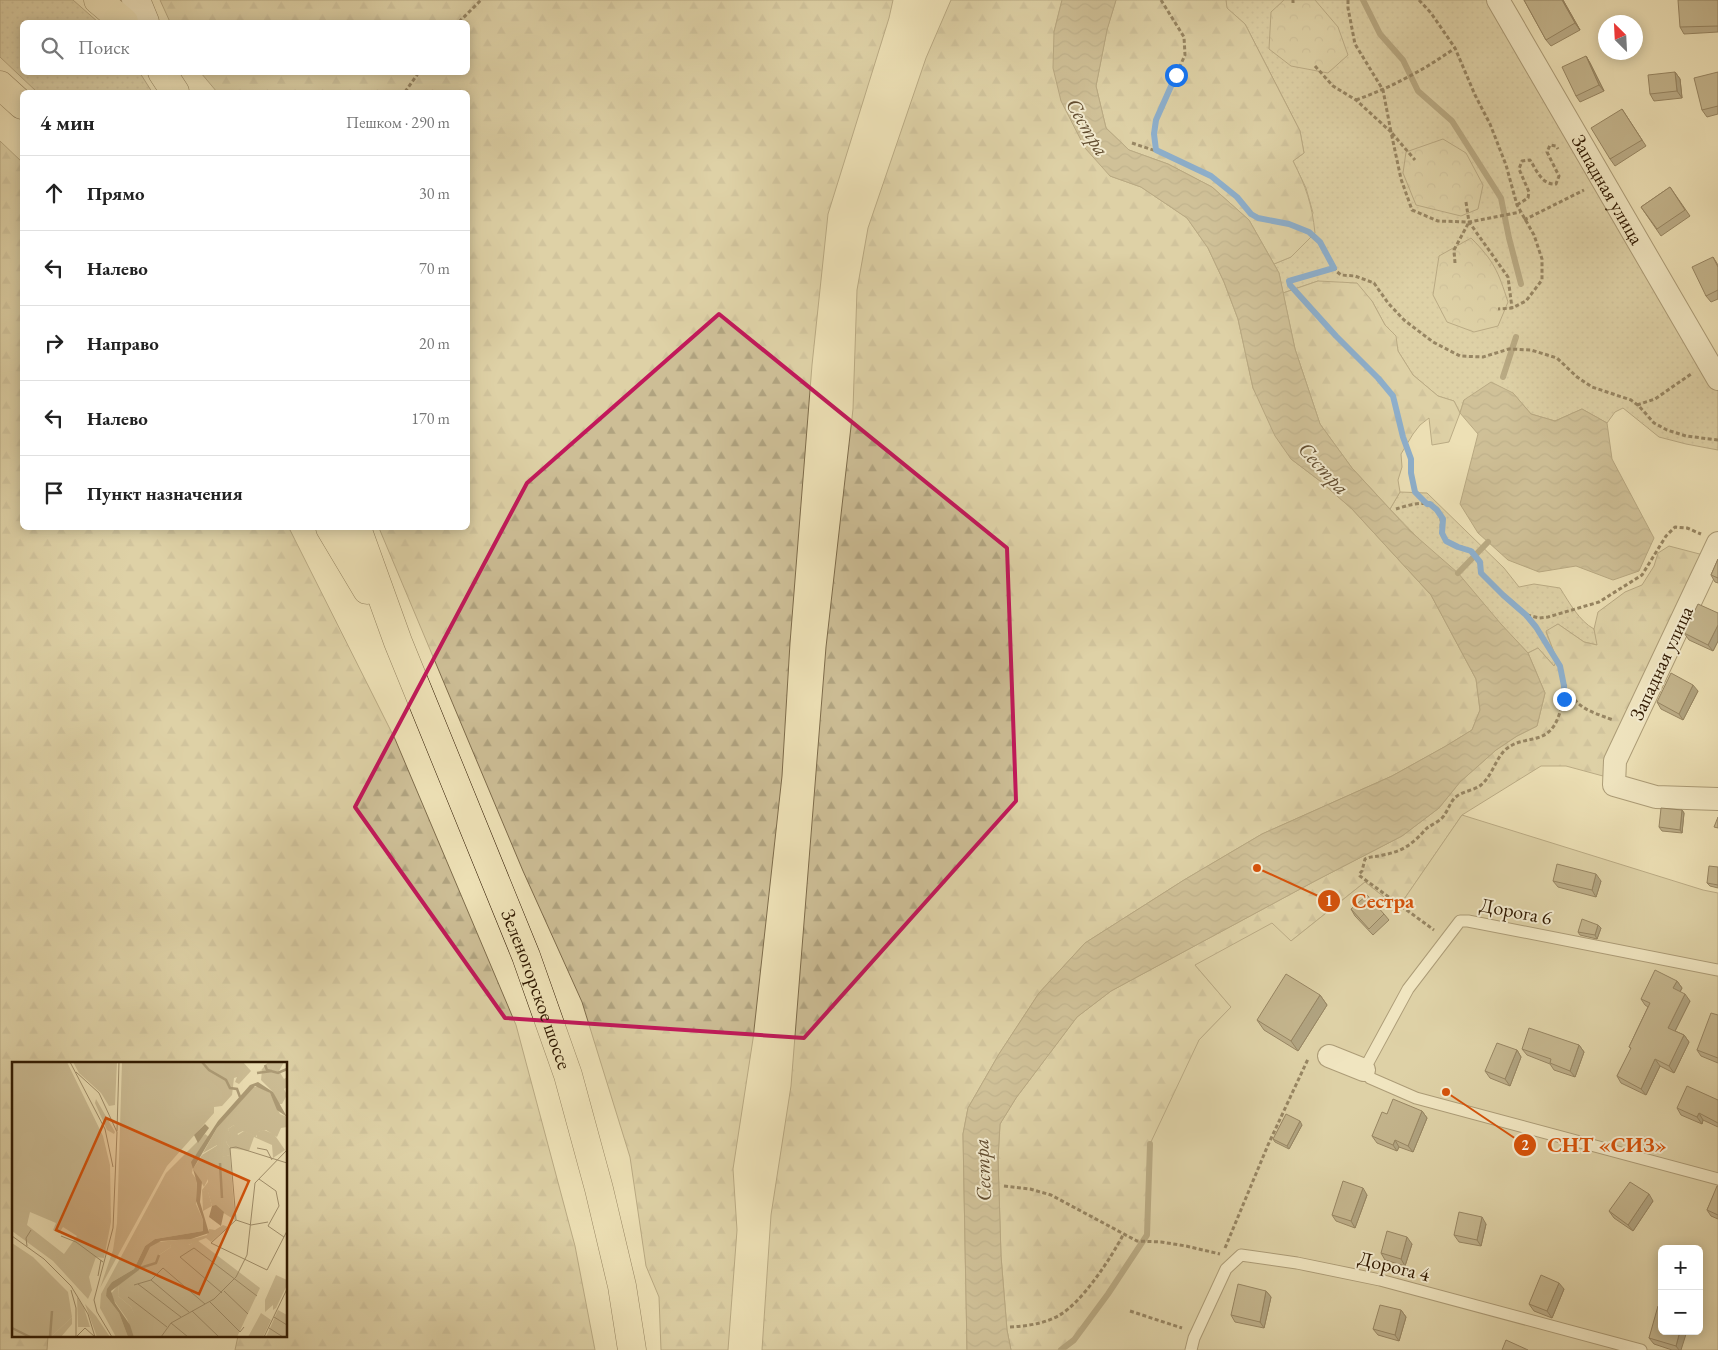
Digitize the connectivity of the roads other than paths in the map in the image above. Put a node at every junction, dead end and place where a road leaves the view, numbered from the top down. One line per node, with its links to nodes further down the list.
1 (98, 0): 4 (highway)
2 (136, 0): 5 (main road)
3 (1498, 0): 8 (street, Западная улица)
4 (122, 20)
5 (144, 20)
6 (0, 85): 7 (highway)
7 (20, 103)
8 (1714, 372)
9 (331, 530): 12 (highway, Зеленогорское шоссе)
10 (358, 530): 12 (highway, Зеленогорское шоссе)
11 (1710, 538): 13 (street, Западная улица)
12 (398, 642): 18 (highway, Зеленогорское шоссе)
13 (1718, 799)
14 (1718, 970): 16 (lane, Дорога 6)
15 (1320, 1054): 16 (street)
16 (1367, 1074): 17 (lane)
17 (1718, 1179)
18 (632, 1350)
19 (1192, 1350): 20 (lane, Дорога 4)
20 (1641, 1350)

